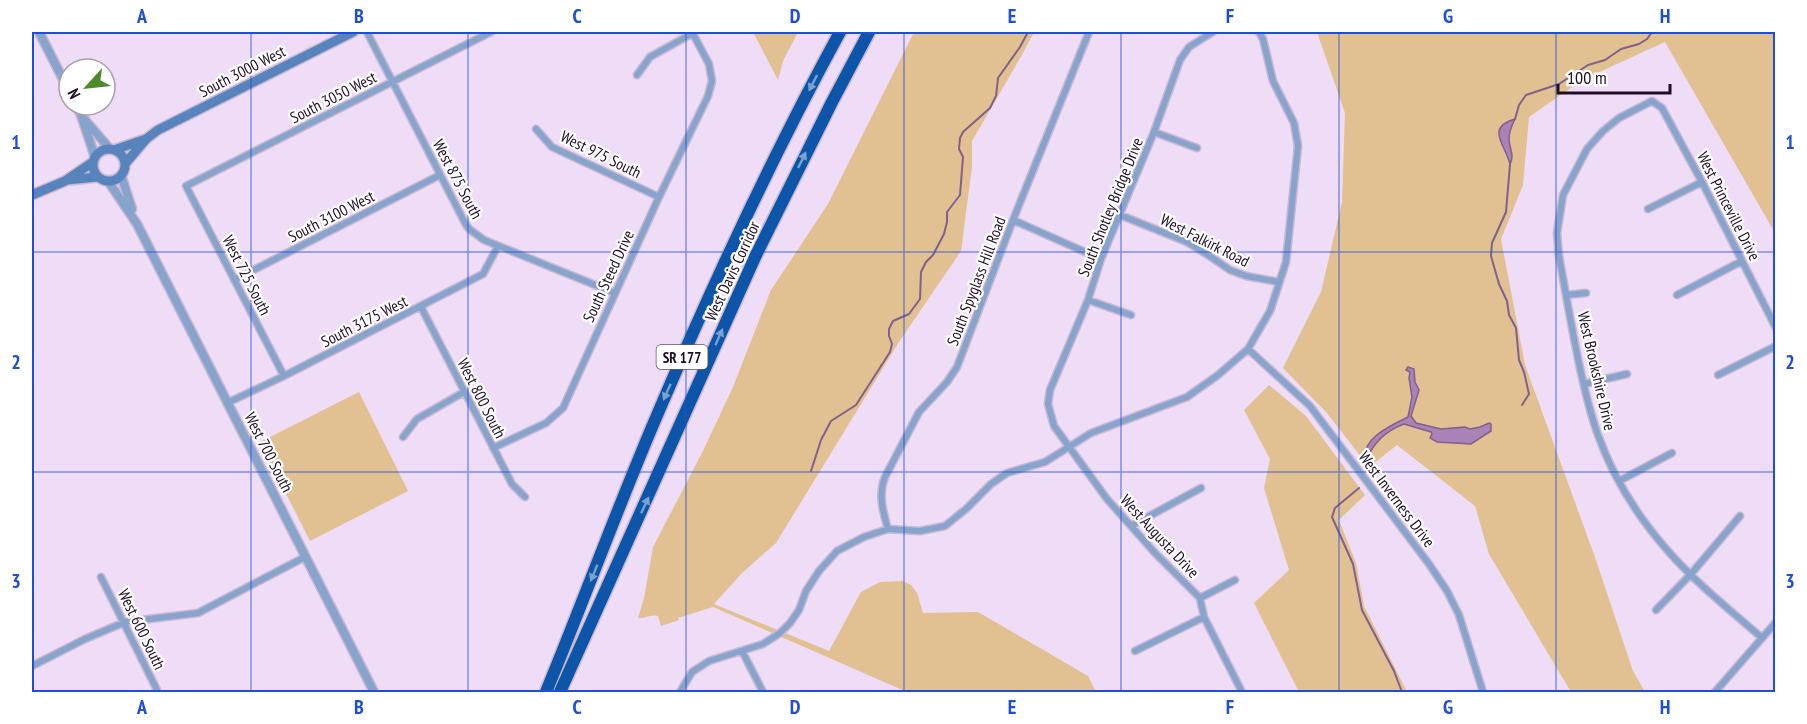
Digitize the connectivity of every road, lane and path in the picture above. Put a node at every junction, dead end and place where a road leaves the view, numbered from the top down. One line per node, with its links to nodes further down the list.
1 (39, 32): 11 (street)
2 (353, 32): 19 (main road, South 3000 West)
3 (368, 32): 13 (street, West 875 South)
4 (491, 32): 13 (street, South 3050 West)
5 (693, 32): 12 (street); 32 (street, South Steed Drive)
6 (840, 32): 84 (highway, West Davis Corridor / SR 177, one-way to 84)
7 (869, 32): 85 (highway, West Davis Corridor / SR 177, one-way to 7)
8 (1089, 32): 35 (street, South Spyglass Hill Road)
9 (1213, 32): 18 (street, South Shotley Bridge Drive)
10 (1259, 32): 41 (street)
11 (57, 67)
12 (637, 75)
13 (393, 82): 25 (street, West 875 South); 30 (street, South 3050 West)
14 (1653, 101): 29 (street, West Princeville Drive); 44 (street, West Brookshire Drive)
15 (82, 117): 22 (street)
16 (83, 117): 21 (street)
17 (537, 129): 32 (street, West 975 South)
18 (1155, 132): 20 (street); 34 (street, South Shotley Bridge Drive)
19 (146, 139): 21 (main road, South 3000 West); 23 (main road, South 3000 West)
20 (1197, 148)
21 (112, 149): 22 (main road); 23 (main road)
22 (94, 159): 26 (main road); 27 (main road)
23 (125, 164): 24 (main road)
24 (121, 175): 28 (main road); 36 (street, West 700 South)
25 (440, 175): 37 (street, West 875 South); 40 (street, South 3100 West)
26 (97, 177): 27 (main road); 28 (main road)
27 (64, 181): 31 (main road)
28 (108, 182): 36 (street, West 700 South)
29 (1702, 182): 33 (street); 39 (street, West Princeville Drive)
30 (186, 186): 40 (street, West 725 South)
31 (32, 195)
32 (659, 197): 42 (street, South Steed Drive)
33 (1648, 209)
34 (1120, 215): 38 (street, South Shotley Bridge Drive); 41 (street, West Falkirk Road)
35 (1013, 220): 38 (street); 68 (street, South Spyglass Hill Road)
36 (137, 224): 57 (street, West 700 South)
37 (498, 246): 42 (street, West 875 South); 47 (street, South 3175 West)
38 (1101, 259): 46 (street, South Shotley Bridge Drive)
39 (1742, 261): 45 (street); 49 (street, West Princeville Drive)
40 (234, 280): 54 (street, West 725 South)
41 (1279, 282): 51 (street)
42 (615, 293): 61 (street, South Steed Drive)
43 (1586, 293): 44 (street)
44 (1566, 295): 55 (street, West Brookshire Drive)
45 (1677, 295)
46 (1088, 300): 48 (street); 58 (street, South Shotley Bridge Drive)
47 (421, 307): 54 (street, South 3175 West); 56 (street, West 800 South)
48 (1131, 315)
49 (1776, 328)
50 (1776, 346): 53 (street)
51 (1248, 349): 60 (street); 89 (street, West Inverness Drive)
52 (1627, 374): 55 (street)
53 (1718, 375)
54 (284, 376): 57 (street, South 3175 West)
55 (1584, 384): 63 (street, West Brookshire Drive)
56 (464, 392): 59 (street); 61 (street, West 800 South)
57 (227, 403): 69 (street, West 700 South)
58 (1048, 404): 60 (street, West Augusta Drive)
59 (403, 437)
60 (1068, 447): 67 (street, West Augusta Drive); 68 (street)
61 (493, 448): 65 (street, West 800 South)
62 (1672, 453): 63 (street)
63 (1619, 481): 70 (street, West Brookshire Drive)
64 (1201, 488): 67 (street)
65 (525, 497)
66 (1740, 516): 70 (street)
67 (1131, 526): 73 (street, West Augusta Drive)
68 (888, 529): 79 (street)
69 (305, 556): 77 (street); 83 (street, West 700 South)
70 (1691, 574): 74 (street); 78 (street, West Brookshire Drive)
71 (101, 577): 77 (street, West 600 South)
72 (1235, 580): 73 (street)
73 (1200, 598): 75 (street, West Augusta Drive)
74 (1656, 610)
75 (1204, 617): 80 (street); 88 (street, West Augusta Drive)
76 (1776, 622): 78 (street)
77 (124, 623): 81 (street); 82 (street, West 600 South)
78 (1762, 638): 90 (street)
79 (742, 651): 86 (street); 87 (street)
80 (1135, 651)
81 (32, 666)
82 (158, 693)
83 (374, 693)
84 (546, 693)
85 (560, 693)
86 (680, 693)
87 (763, 693)
88 (1242, 693)
89 (1483, 693)
90 (1715, 693)

